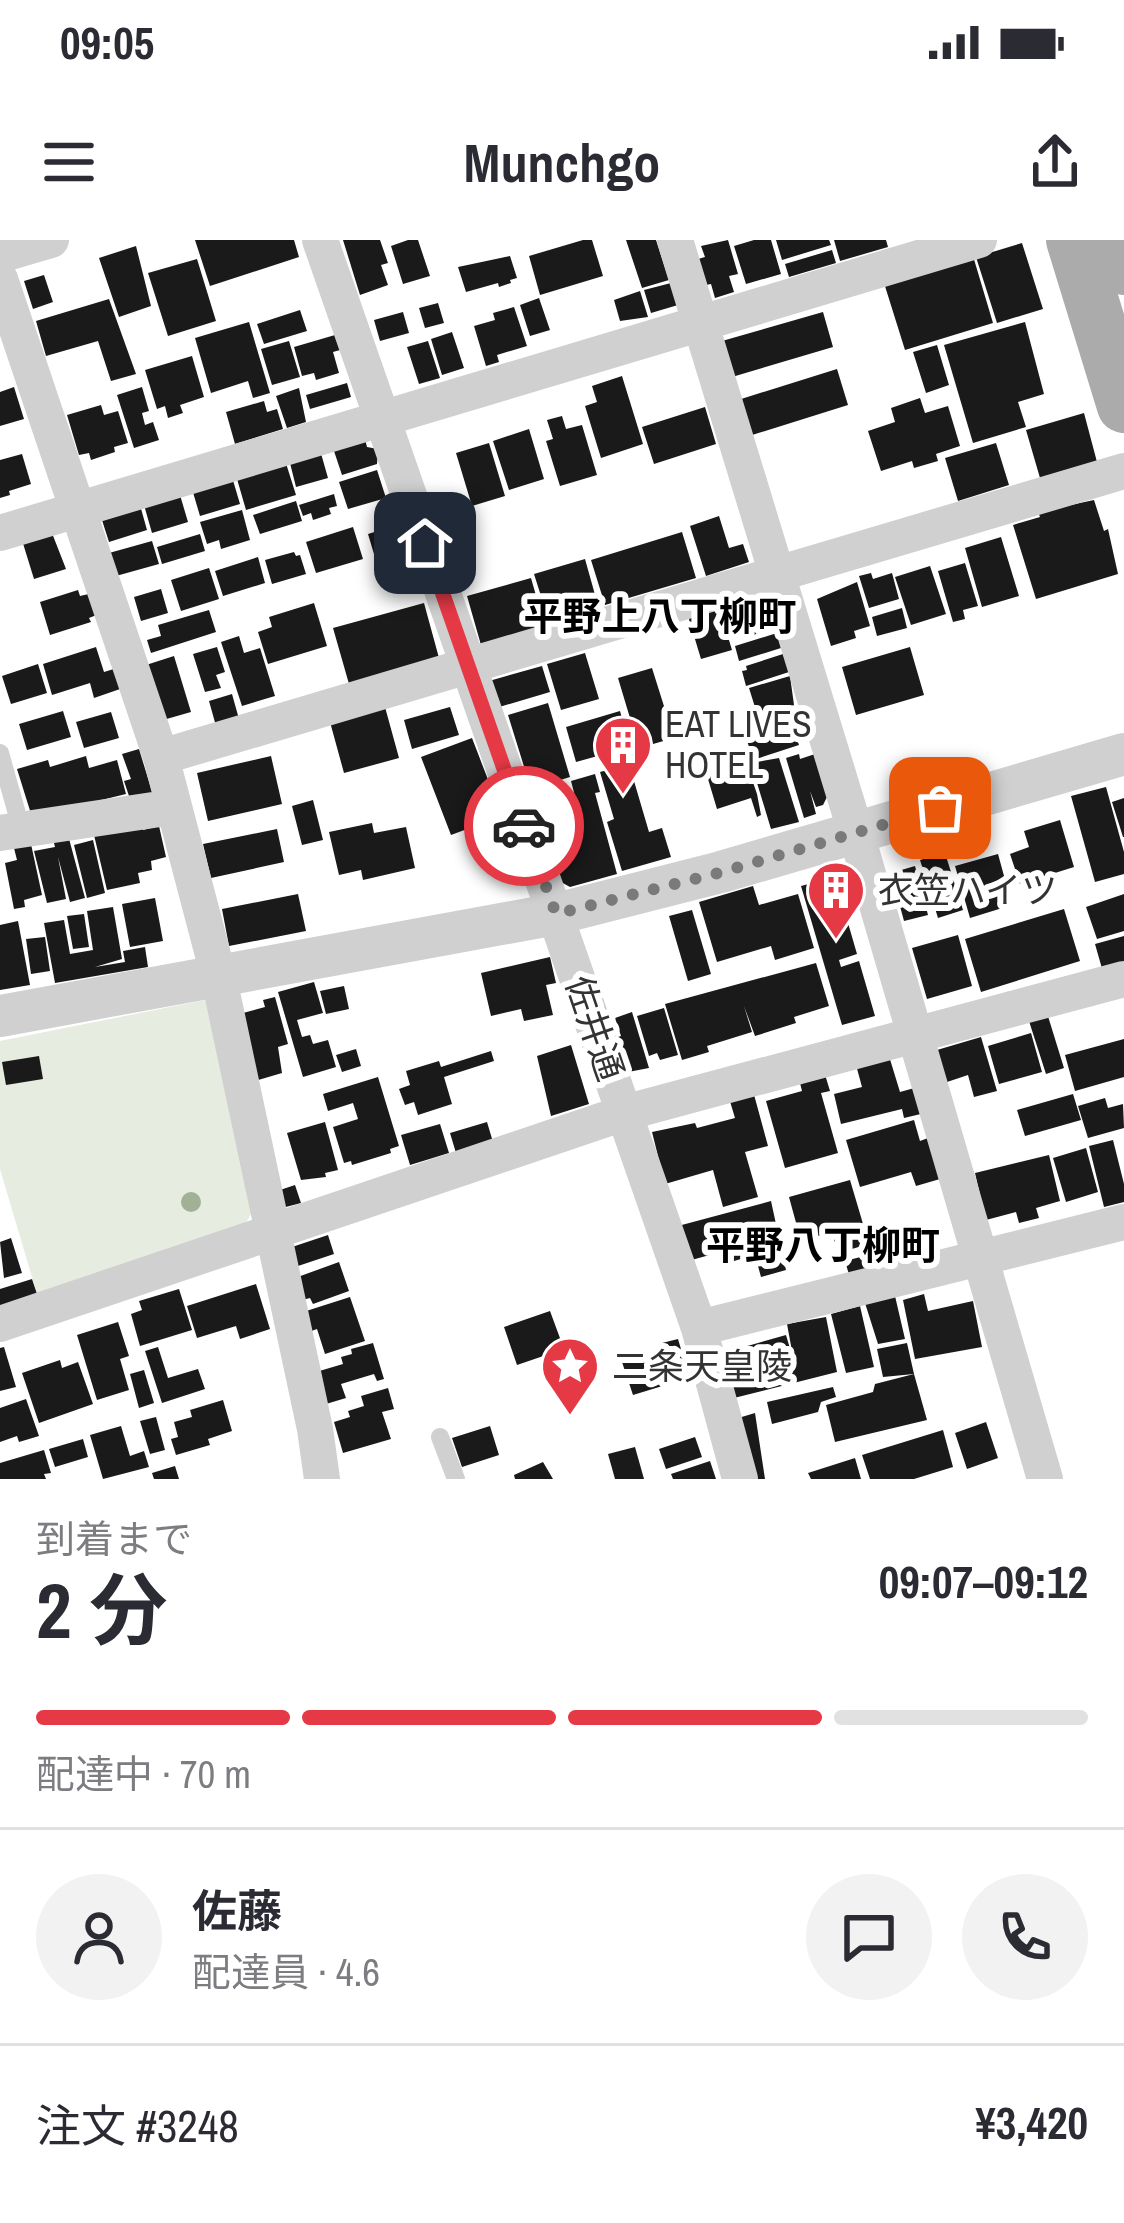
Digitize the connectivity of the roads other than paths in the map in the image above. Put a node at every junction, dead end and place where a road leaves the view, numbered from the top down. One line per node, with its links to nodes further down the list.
1 (51, 240): 7 (street)
2 (320, 240): 12 (street, 佐井通)
3 (675, 240): 10 (street)
4 (980, 240): 10 (street)
5 (1073, 240): 11 (main road)
6 (1116, 240): 8 (main road)
7 (0, 255)
8 (1124, 268)
9 (0, 279): 14 (street)
10 (700, 322): 12 (street); 16 (street)
11 (1124, 406)
12 (382, 418): 14 (street); 17 (street, 佐井通)
13 (1124, 471): 16 (street)
14 (79, 508): 15 (street); 20 (street)
15 (0, 533)
16 (778, 574): 17 (street); 23 (street)
17 (468, 668): 20 (street); 24 (street, 佐井通)
18 (0, 753): 22 (lane)
19 (1124, 754): 23 (street)
20 (160, 757): 21 (street)
21 (172, 807): 22 (street); 25 (street)
22 (11, 831)
23 (856, 833): 24 (street); 28 (street)
24 (556, 914): 25 (street); 29 (street, 佐井通)
25 (218, 974): 27 (street); 31 (street)
26 (1124, 979): 28 (street)
27 (0, 1016)
28 (916, 1036): 29 (street); 32 (street)
29 (624, 1113): 31 (street); 34 (street, 佐井通)
30 (1124, 1222): 32 (street)
31 (272, 1233): 33 (street); 36 (street)
32 (980, 1257): 34 (street); 39 (street)
33 (0, 1324)
34 (699, 1328): 38 (street, 佐井通)
35 (440, 1437): 37 (lane)
36 (322, 1479)
37 (456, 1479)
38 (740, 1479)
39 (1045, 1479)

